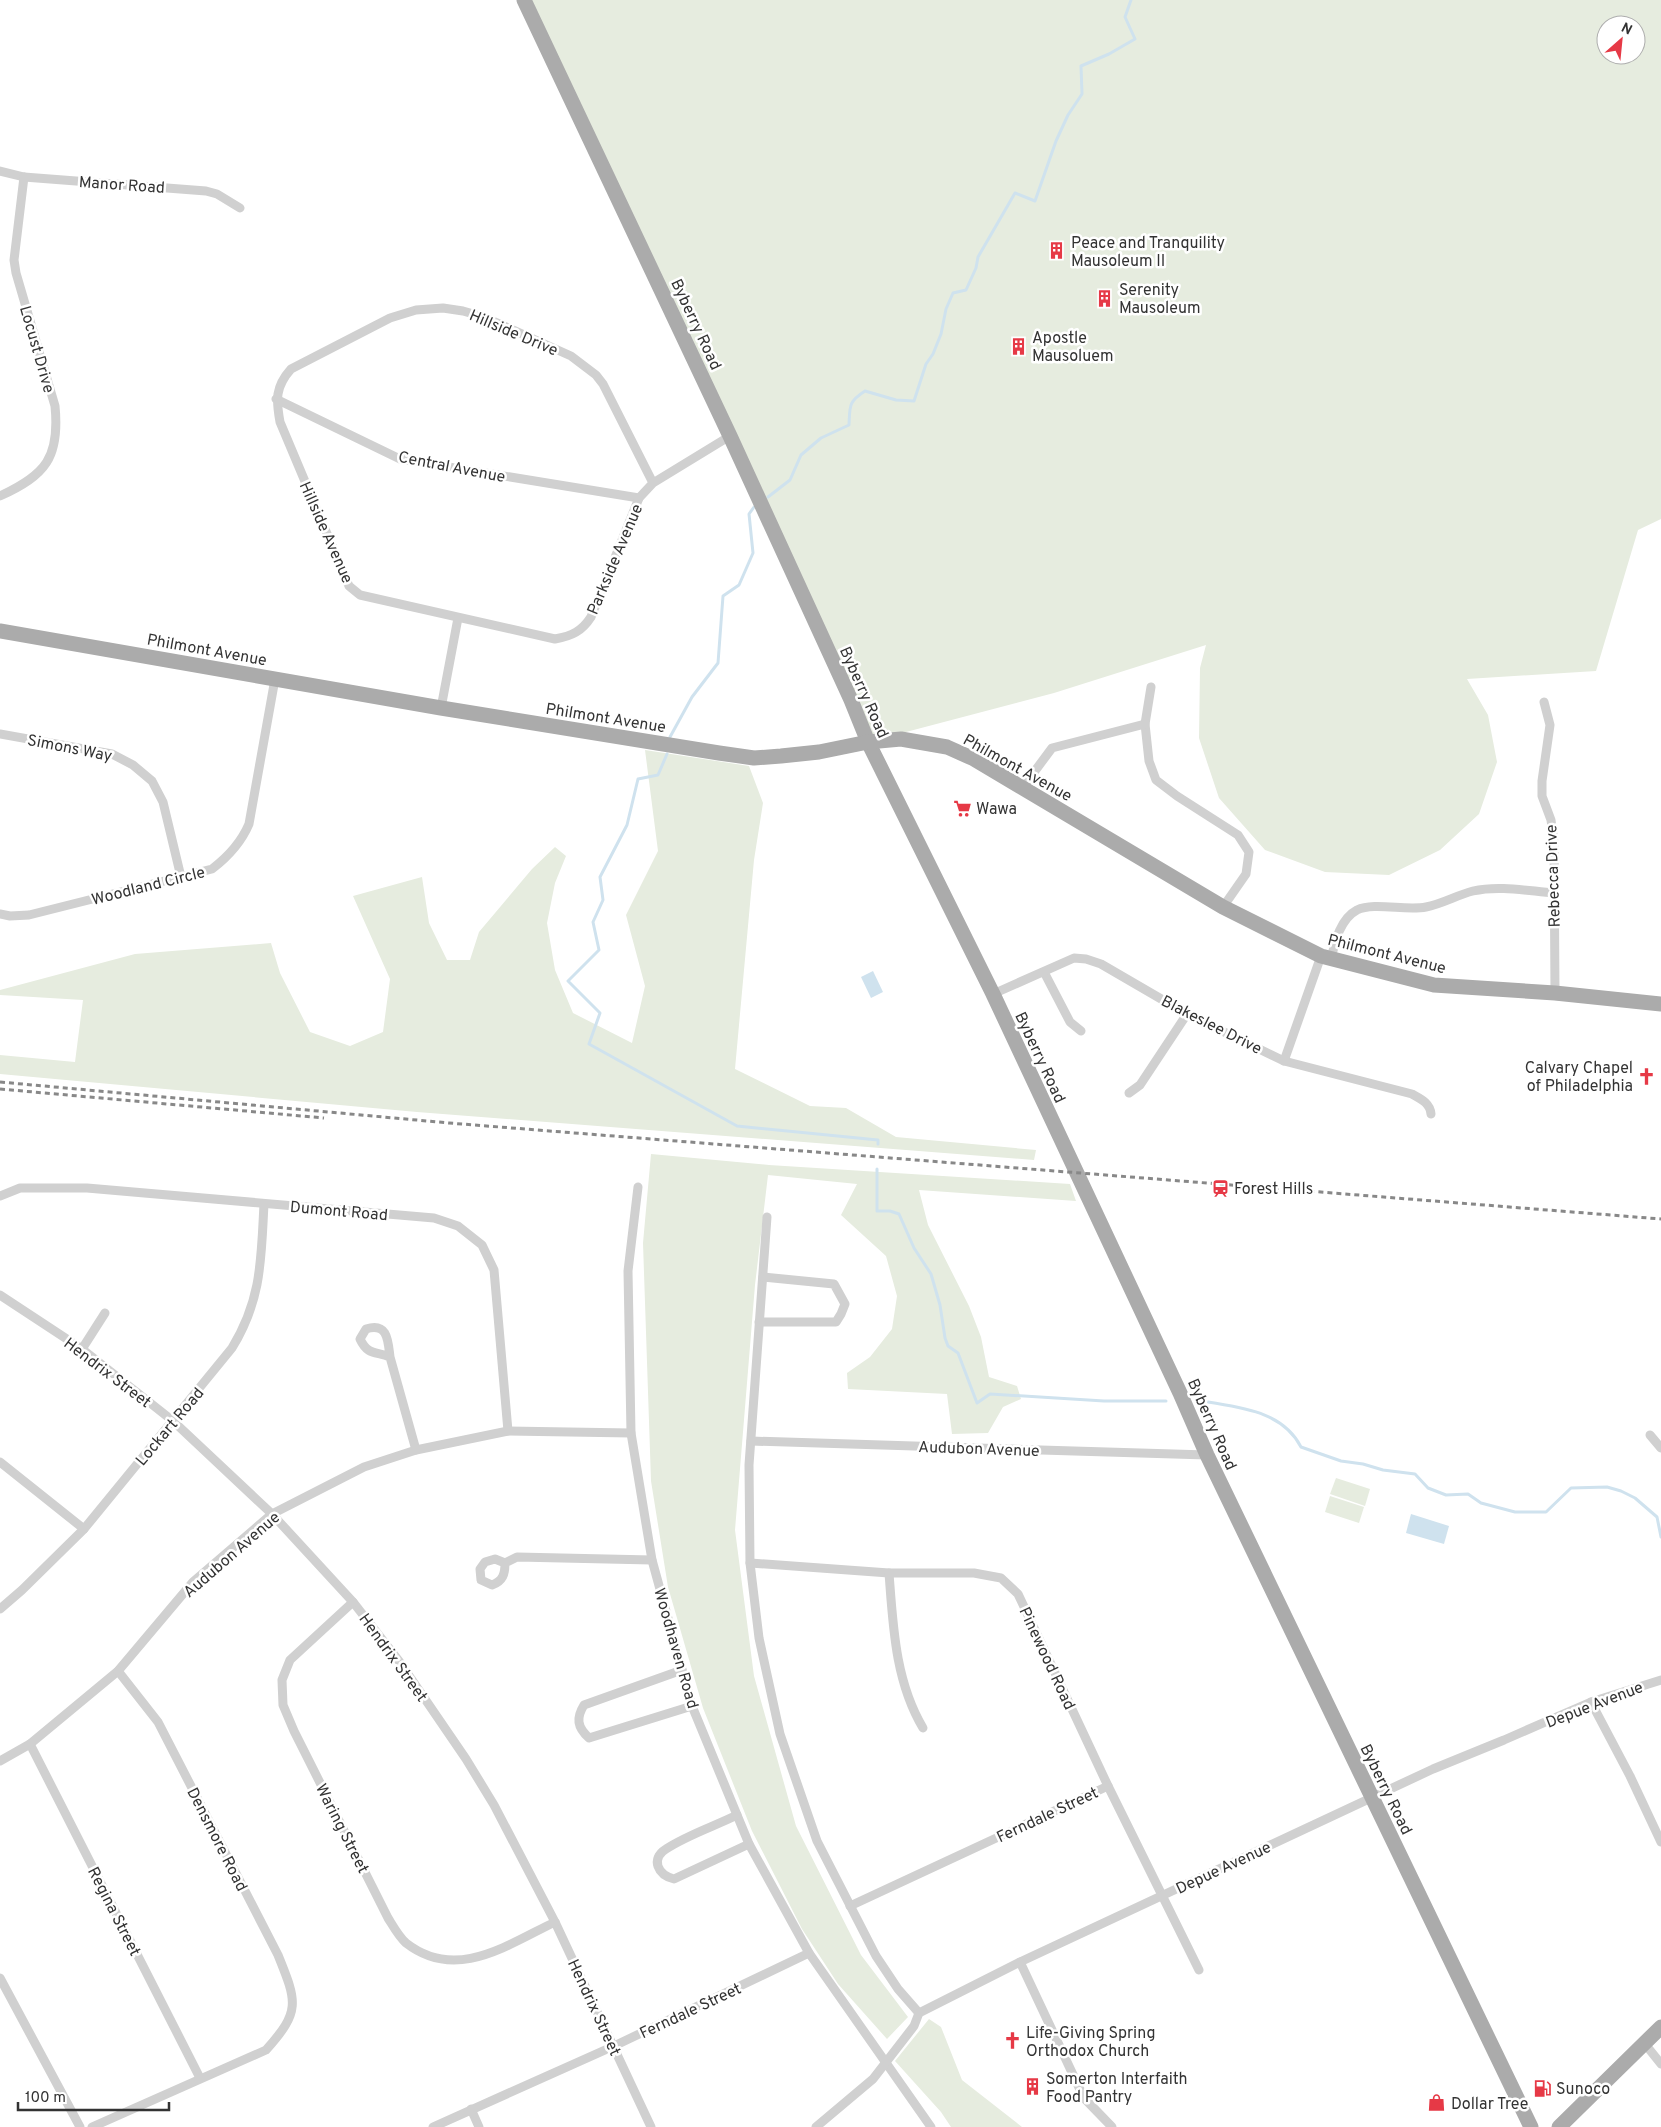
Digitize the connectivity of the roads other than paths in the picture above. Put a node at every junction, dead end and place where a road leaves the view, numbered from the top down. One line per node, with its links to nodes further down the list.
1 (524, 0): 6 (main road, Byberry Road)
2 (0, 171): 3 (street, Manor Road)
3 (24, 177): 4 (street, Manor Road); 8 (street, Locust Drive)
4 (240, 208)
5 (276, 399): 7 (street, Hillside Drive); 9 (street, Central Avenue); 10 (street, Hillside Avenue)
6 (730, 436): 7 (street, Parkside Avenue); 18 (main road, Byberry Road)
7 (653, 484): 9 (street, Parkside Avenue)
8 (0, 496)
9 (639, 498): 10 (street, Parkside Avenue)
10 (458, 618): 15 (street)
11 (0, 631): 12 (main road, Philmont Avenue)
12 (275, 679): 15 (main road, Philmont Avenue); 20 (street, Woodland Circle)
13 (1151, 687): 16 (street)
14 (1544, 702): 21 (street, Rebecca Drive)
15 (441, 708): 18 (main road, Philmont Avenue)
16 (1145, 724): 19 (street); 22 (street)
17 (0, 734): 20 (street, Simons Way)
18 (868, 742): 19 (main road, Philmont Avenue); 27 (main road, Byberry Road)
19 (1024, 788): 22 (main road, Philmont Avenue)
20 (181, 877): 23 (street, Woodland Circle)
21 (1554, 894): 24 (street); 26 (street, Rebecca Drive)
22 (1223, 908): 24 (main road, Philmont Avenue)
23 (0, 914)
24 (1326, 958): 26 (main road, Philmont Avenue); 31 (street)
25 (1044, 972): 27 (street, Blakeslee Drive); 29 (street, Blakeslee Drive); 30 (street)
26 (1555, 993): 28 (main road, Philmont Avenue)
27 (993, 994): 51 (main road, Byberry Road)
28 (1661, 1004)
29 (1187, 1014): 31 (street, Blakeslee Drive); 32 (street)
30 (1081, 1031)
31 (1284, 1061): 33 (street, Blakeslee Drive)
32 (1130, 1093)
33 (1431, 1114)
34 (638, 1187): 46 (street, Woodhaven Road)
35 (0, 1196): 36 (street, Dumont Road)
36 (264, 1204): 44 (street, Lockart Road); 45 (street, Dumont Road)
37 (767, 1217): 38 (street)
38 (763, 1277): 41 (street); 41 (street)
39 (0, 1295): 42 (street, Hendrix Street)
40 (105, 1313): 42 (street)
41 (759, 1322): 48 (street)
42 (82, 1349): 44 (street, Hendrix Street)
43 (390, 1358): 50 (street)
44 (173, 1421): 53 (street, Hendrix Street); 54 (street, Lockart Road)
45 (508, 1431): 46 (street, Audubon Avenue); 50 (street, Audubon Avenue)
46 (631, 1433): 55 (street, Woodhaven Road)
47 (1650, 1435): 49 (street)
48 (751, 1441): 51 (street, Audubon Avenue); 57 (street)
49 (1661, 1448)
50 (416, 1450): 53 (street, Audubon Avenue)
51 (1207, 1455): 70 (main road, Byberry Road)
52 (0, 1462): 54 (street)
53 (272, 1514): 59 (street, Hendrix Street); 62 (street, Audubon Avenue)
54 (84, 1529): 60 (street, Lockart Road)
55 (652, 1560): 56 (street); 61 (street, Woodhaven Road)
56 (505, 1562)
57 (750, 1563): 58 (street, Pinewood Road); 75 (street)
58 (888, 1573): 66 (street); 69 (street, Pinewood Road)
59 (353, 1602): 76 (street, Hendrix Street); 76 (street, Waring Street)
60 (0, 1609)
61 (682, 1670): 65 (street, Woodhaven Road); 65 (street)
62 (118, 1671): 67 (street, Audubon Avenue); 87 (street, Densmore Road)
63 (1661, 1680): 64 (street, Depue Avenue)
64 (1591, 1702): 70 (street, Depue Avenue); 72 (street)
65 (692, 1706): 71 (street, Woodhaven Road)
66 (923, 1728)
67 (30, 1744): 68 (street, Audubon Avenue); 87 (street, Regina Street)
68 (0, 1760)
69 (1108, 1786): 74 (street, Pinewood Road); 75 (street, Ferndale Street)
70 (1372, 1797): 74 (street, Depue Avenue); 97 (main road, Byberry Road)
71 (737, 1815): 73 (street, Woodhaven Road); 73 (street)
72 (1661, 1842)
73 (749, 1844): 77 (street, Woodhaven Road)
74 (1162, 1896): 78 (street, Depue Avenue); 79 (street, Pinewood Road)
75 (850, 1906): 81 (street)
76 (555, 1922): 84 (street, Hendrix Street)
77 (809, 1953): 84 (street, Ferndale Street); 85 (street, Woodhaven Road)
78 (1020, 1962): 81 (street, Depue Avenue); 96 (street)
79 (1199, 1970)
80 (0, 1978): 89 (street)
81 (919, 2013): 85 (street)
82 (1661, 2027): 83 (main road)
83 (1645, 2044): 86 (street); 98 (main road)
84 (614, 2046): 88 (street, Ferndale Street); 93 (street, Hendrix Street)
85 (886, 2062): 94 (street); 95 (street)
86 (1661, 2064)
87 (200, 2078): 90 (street)
88 (471, 2109): 91 (street, Ferndale Street); 92 (street)
89 (80, 2127)
90 (92, 2127)
91 (433, 2127)
92 (479, 2127)
93 (651, 2127)
94 (816, 2127)
95 (931, 2127)
96 (1112, 2127)
97 (1531, 2127)
98 (1559, 2127)

